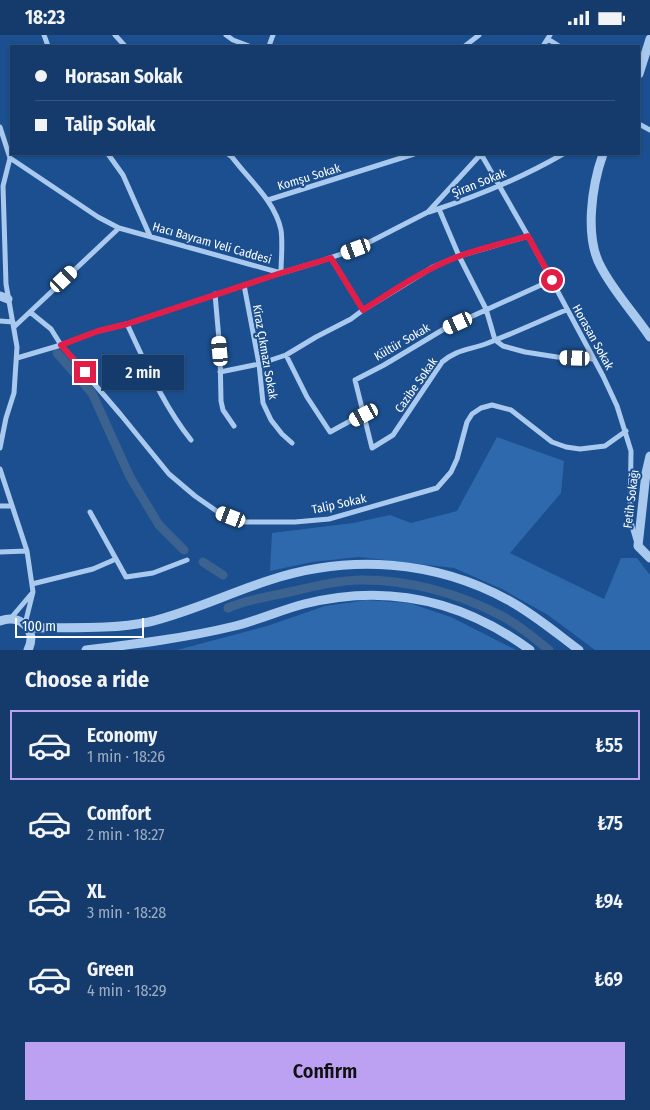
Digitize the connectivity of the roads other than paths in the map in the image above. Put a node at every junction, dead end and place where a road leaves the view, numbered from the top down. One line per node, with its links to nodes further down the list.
1 (115, 35): 6 (street)
2 (226, 35): 7 (street)
3 (479, 35): 8 (street)
4 (644, 35): 5 (street)
5 (650, 39): 9 (street)
6 (124, 45)
7 (246, 45)
8 (466, 45)
9 (640, 71)
10 (0, 127): 18 (street)
11 (109, 155): 24 (street)
12 (231, 155): 20 (street)
13 (411, 155): 20 (street, Komşu Sokak)
14 (480, 155): 22 (street, Hacı Bayram Veli Caddesi)
15 (482, 155): 19 (street, Horasan Sokak)
16 (561, 155): 19 (street, Şiran Sokak)
17 (603, 155): 40 (street)
18 (10, 158): 23 (street, Hacı Bayram Veli Caddesi); 32 (street)
19 (500, 185): 21 (street, Şiran Sokak); 25 (street, Horasan Sokak)
20 (268, 201): 28 (street)
21 (439, 209): 22 (street, Şiran Sokak); 26 (street)
22 (428, 212): 27 (street, Hacı Bayram Veli Caddesi)
23 (119, 228): 24 (street, Hacı Bayram Veli Caddesi); 36 (street)
24 (150, 236): 28 (street, Hacı Bayram Veli Caddesi)
25 (528, 236): 26 (street); 29 (street, Horasan Sokak)
26 (459, 256): 33 (street); 34 (street)
27 (331, 258): 28 (street, Hacı Bayram Veli Caddesi); 34 (street)
28 (281, 273): 30 (street)
29 (552, 280): 33 (street, Kültür Sokak); 35 (street, Horasan Sokak)
30 (244, 285): 31 (street); 46 (street, Kiraz Çıkmazı Sokak)
31 (215, 294): 38 (street); 47 (street)
32 (4, 298): 39 (street)
33 (486, 309): 41 (street); 48 (street, Kültür Sokak)
34 (363, 310): 43 (street)
35 (566, 310): 41 (street, Cazibe Sokak); 45 (street, Horasan Sokak)
36 (30, 312): 39 (street); 42 (street, Talip Sokak)
37 (0, 321): 39 (street)
38 (127, 324): 42 (street); 52 (street)
39 (13, 325): 44 (street)
40 (650, 337)
41 (495, 340): 45 (street); 55 (street, Cazibe Sokak)
42 (61, 345): 44 (street); 51 (street, Talip Sokak)
43 (286, 355): 46 (street); 48 (street)
44 (17, 358): 49 (street)
45 (593, 359): 51 (street, Horasan Sokak)
46 (259, 364): 47 (street); 53 (street, Kiraz Çıkmazı Sokak)
47 (220, 372): 50 (street)
48 (364, 415): 55 (street, Kültür Sokak)
49 (3, 417): 54 (street)
50 (234, 426)
51 (626, 431): 61 (street, Horasan Sokak)
52 (191, 440)
53 (292, 443)
54 (0, 448)
55 (372, 448)
56 (650, 457): 61 (street, Fetih Sokağı)
57 (0, 469): 58 (street)
58 (12, 506): 59 (street); 62 (street)
59 (0, 507)
60 (90, 511): 65 (street)
61 (638, 546): 64 (street)
62 (27, 551): 63 (street); 67 (street)
63 (0, 552)
64 (650, 558)
65 (116, 559): 66 (street); 67 (street)
66 (187, 560)
67 (32, 583): 68 (street)
68 (33, 592): 69 (street); 71 (street)
69 (11, 618): 70 (street); 71 (street)
70 (0, 621)
71 (26, 626): 72 (street); 75 (street)
72 (28, 650)
73 (86, 650): 74 (street)
74 (530, 650)
75 (580, 650)

